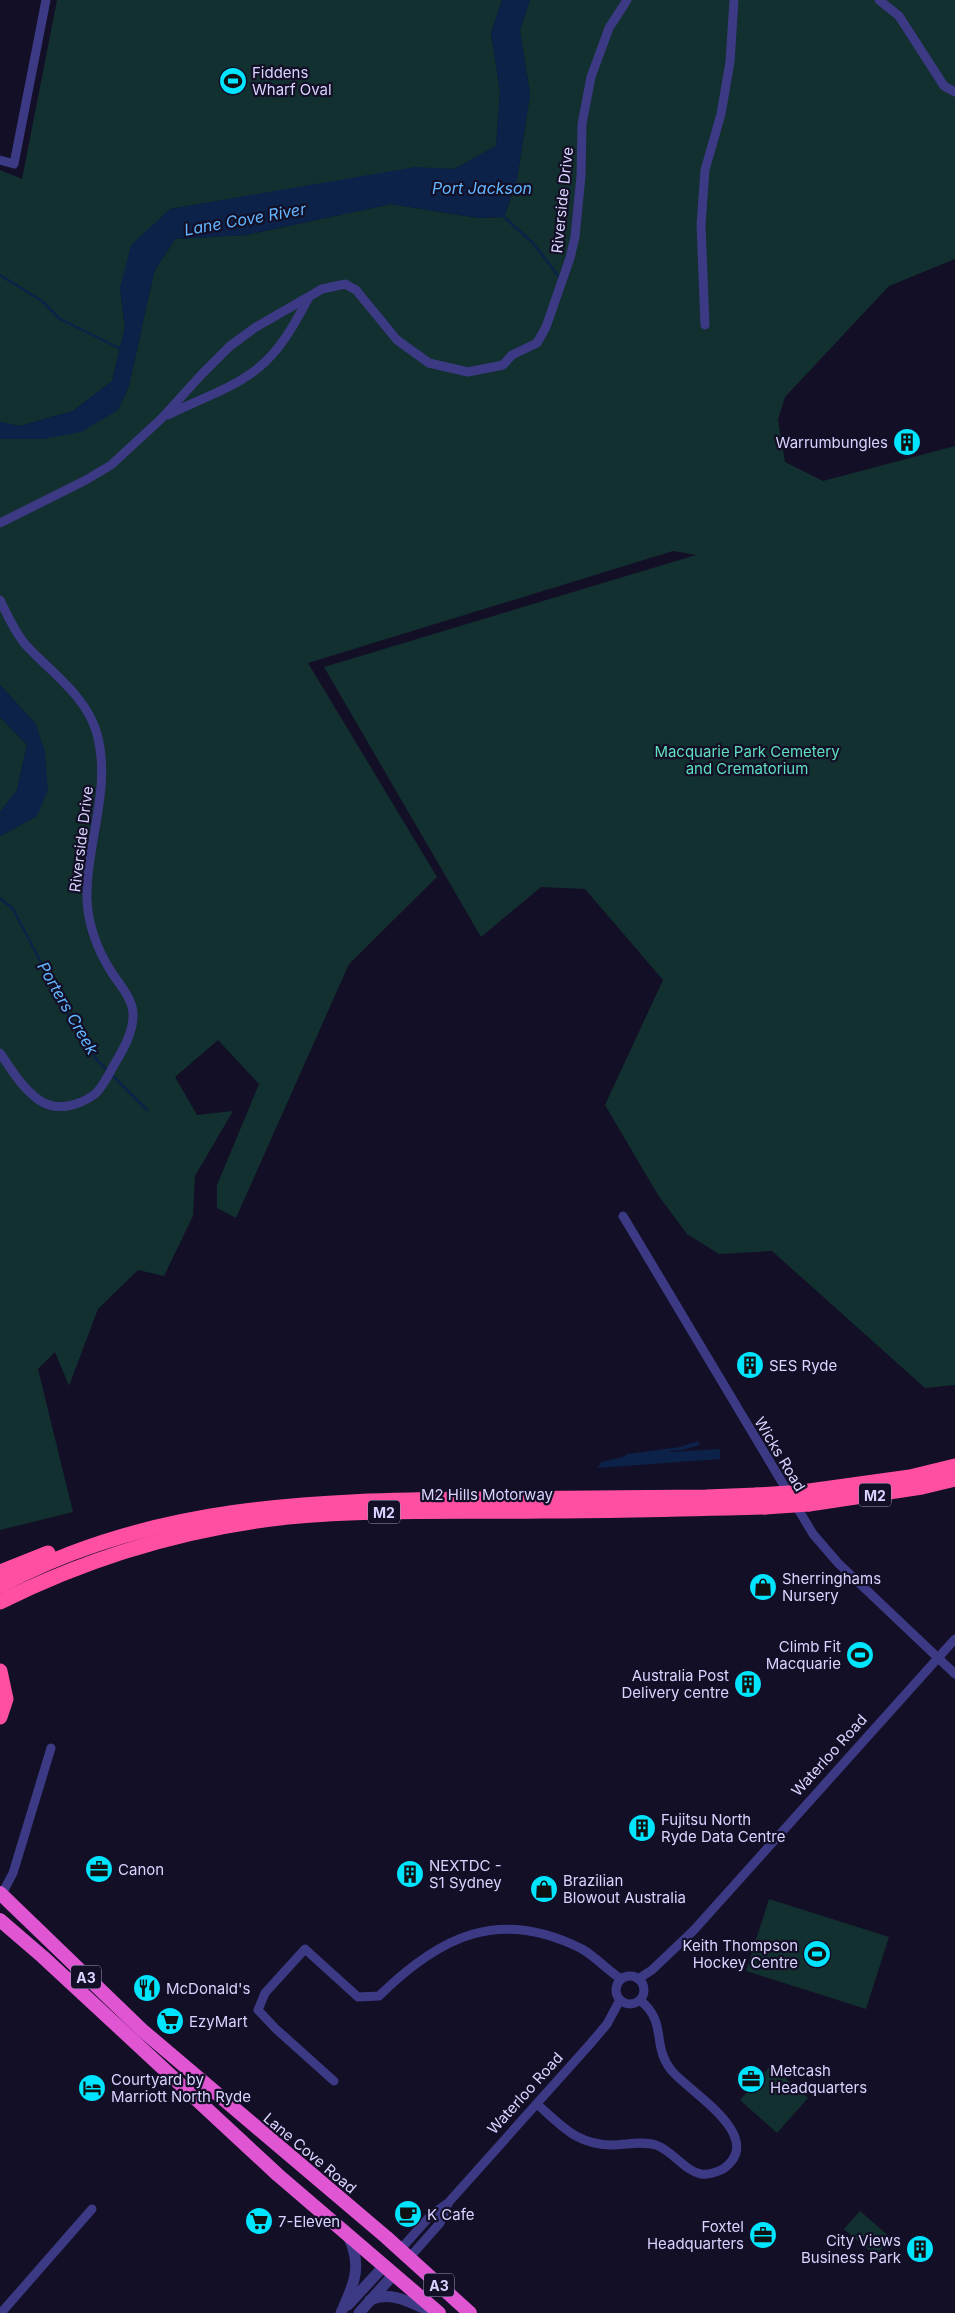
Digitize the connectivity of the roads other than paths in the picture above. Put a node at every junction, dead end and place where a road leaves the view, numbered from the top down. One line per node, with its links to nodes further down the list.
1 (46, 0): 6 (street)
2 (626, 0): 7 (street, Riverside Drive)
3 (734, 0): 8 (street)
4 (878, 0): 5 (street)
5 (955, 92)
6 (0, 160)
7 (309, 297): 9 (street, Riverside Drive); 9 (street, Riverside Drive)
8 (706, 325)
9 (161, 419): 10 (street, Riverside Drive)
10 (0, 523)
11 (0, 600): 12 (street, Riverside Drive)
12 (0, 1053)
13 (623, 1216): 25 (street, Wicks Road)
14 (955, 1456): 16 (highway)
15 (955, 1466): 16 (highway, M2 Hills Motorway / M2)
16 (910, 1477): 18 (highway, M2 Hills Motorway / M2)
17 (950, 1481): 18 (highway, M2 Hills Motorway / M2)
18 (806, 1498): 19 (highway, M2 Hills Motorway / M2, bridge)
19 (761, 1501): 20 (highway, M2 Hills Motorway / M2); 23 (highway, M2 Hills Motorway / M2)
20 (123, 1536): 21 (highway, M2); 22 (highway, M2 Hills Motorway / M2)
21 (0, 1572)
22 (0, 1586)
23 (0, 1602)
24 (955, 1639): 25 (street, Waterloo Road)
25 (938, 1659): 27 (street, Wicks Road); 33 (street, Waterloo Road)
26 (0, 1671): 28 (highway)
27 (955, 1674)
28 (0, 1717)
29 (51, 1748): 30 (street)
30 (1, 1894): 40 (highway, Lane Cove Road / A3)
31 (0, 1920): 39 (highway, A3)
32 (621, 1979): 33 (street); 34 (street); 36 (street)
33 (638, 1979): 35 (street)
34 (620, 2000): 35 (street); 37 (street, Waterloo Road)
35 (640, 2000): 37 (street)
36 (334, 2081)
37 (537, 2104): 40 (street, Waterloo Road)
38 (92, 2210): 43 (street)
39 (345, 2232): 41 (highway, A3); 44 (street)
40 (404, 2254): 41 (highway, Waterloo Road); 48 (highway, Lane Cove Road / A3)
41 (389, 2270): 42 (street, Waterloo Road); 44 (street, Waterloo Road); 47 (highway, A3)
42 (370, 2300): 45 (street, Waterloo Road); 46 (street)
43 (5, 2312)
44 (341, 2313)
45 (359, 2313)
46 (434, 2313)
47 (439, 2313)
48 (470, 2313)

